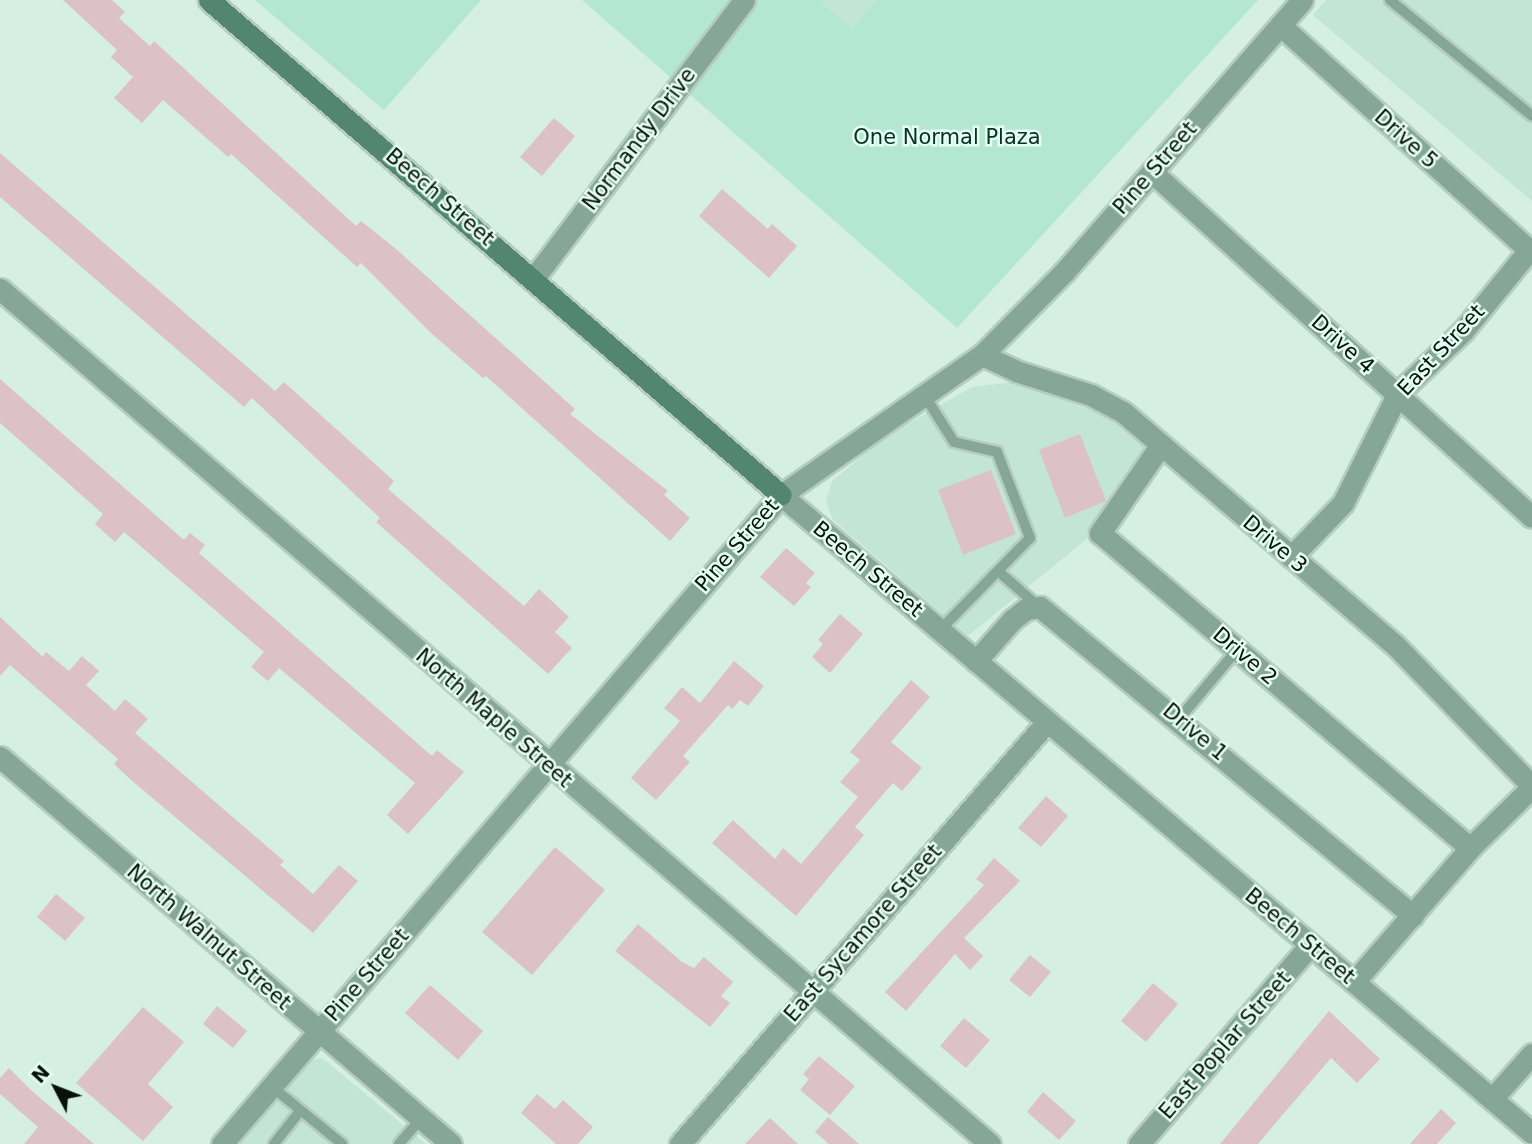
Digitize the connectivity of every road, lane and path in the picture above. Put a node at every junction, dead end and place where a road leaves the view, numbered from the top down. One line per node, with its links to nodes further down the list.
1 (209, 0): 9 (main road, Beech Street)
2 (744, 0): 9 (street, Normandy Drive)
3 (1302, 0): 5 (street, Pine Street)
4 (1390, 0): 6 (lane)
5 (1280, 25): 7 (street, Pine Street); 8 (street, Drive 5)
6 (1532, 116)
7 (1152, 172): 11 (street, Pine Street); 12 (street, Drive 4)
8 (1530, 251): 12 (street, East Street)
9 (534, 278): 15 (main road, Beech Street)
10 (0, 289): 26 (street, North Maple Street)
11 (982, 355): 13 (street, Pine Street); 14 (street, Drive 3)
12 (1398, 393): 16 (street, Drive 4); 17 (street, East Street)
13 (926, 398): 15 (street, Pine Street); 18 (lane)
14 (1160, 446): 17 (street, Drive 3); 21 (street, Drive 2)
15 (781, 495): 20 (street, Beech Street); 26 (street, Pine Street)
16 (1532, 517)
17 (1291, 557): 27 (street, Drive 3)
18 (998, 571): 19 (lane); 20 (lane)
19 (1040, 607): 22 (street); 23 (street, Drive 1)
20 (940, 630): 22 (street, Beech Street)
21 (1237, 650): 23 (lane); 28 (street, Drive 2)
22 (976, 661): 24 (street, Beech Street)
23 (1179, 719): 29 (street, Drive 1)
24 (1047, 722): 30 (street, Beech Street); 32 (street, East Sycamore Street)
25 (0, 757): 33 (street, North Walnut Street)
26 (548, 765): 32 (street, North Maple Street); 33 (street, Pine Street)
27 (1532, 786): 28 (street)
28 (1470, 848): 29 (street)
29 (1413, 916): 31 (street)
30 (1310, 945): 31 (street, Beech Street); 47 (street, East Poplar Street)
31 (1354, 982): 36 (street, Beech Street)
32 (811, 992): 45 (street, East Sycamore Street); 46 (street, North Maple Street)
33 (318, 1031): 35 (street, Pine Street); 38 (street, North Walnut Street)
34 (1532, 1054): 36 (street)
35 (271, 1086): 37 (lane); 40 (street, Pine Street)
36 (1492, 1099): 39 (street, Beech Street)
37 (300, 1111): 41 (lane); 42 (lane)
38 (421, 1119): 43 (lane); 44 (street, North Walnut Street)
39 (1532, 1133)
40 (222, 1144)
41 (274, 1144)
42 (342, 1144)
43 (400, 1144)
44 (451, 1144)
45 (680, 1144)
46 (990, 1144)
47 (1139, 1144)

